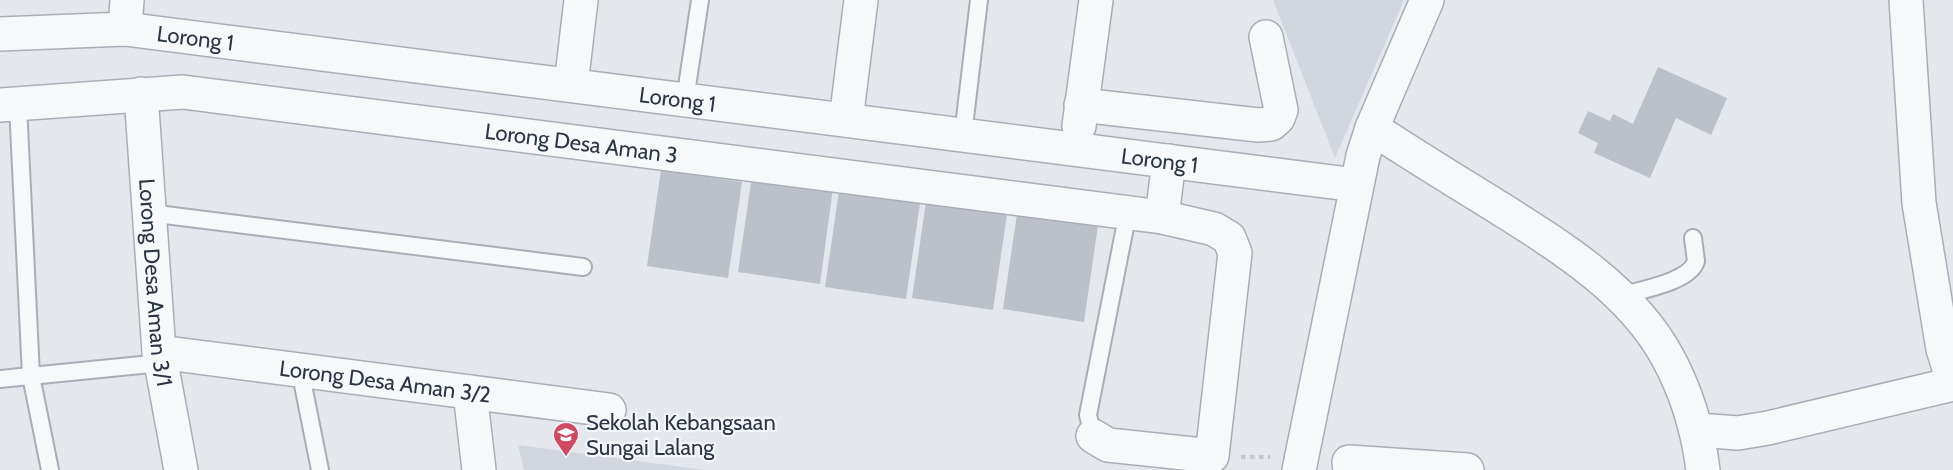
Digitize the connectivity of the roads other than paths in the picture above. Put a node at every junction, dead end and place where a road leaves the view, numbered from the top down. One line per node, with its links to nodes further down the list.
1 (581, 0): 11 (street)
2 (700, 0): 13 (lane)
3 (861, 0): 16 (street)
4 (979, 0): 18 (lane)
5 (1096, 0): 15 (street)
6 (1427, 0): 17 (street)
7 (1906, 0): 32 (street)
8 (126, 15): 9 (street, Lorong 1); 11 (street, Lorong 1)
9 (0, 34)
10 (1266, 37): 15 (street)
11 (571, 85): 13 (street, Lorong 1)
12 (141, 94): 14 (street, Lorong Desa Aman 3); 22 (street, Lorong Desa Aman 3); 23 (street, Lorong Desa Aman 3/1)
13 (685, 100): 16 (street, Lorong 1)
14 (9, 105): 30 (lane)
15 (1082, 105): 19 (street)
16 (846, 120): 18 (street, Lorong 1)
17 (1372, 128): 21 (street); 27 (street)
18 (963, 135): 19 (street, Lorong 1)
19 (1075, 149): 20 (street, Lorong 1)
20 (1169, 161): 21 (street, Lorong 1); 24 (street)
21 (1356, 184): 37 (street)
22 (1128, 212): 24 (street, Lorong Desa Aman 3); 36 (lane)
23 (148, 213): 26 (lane); 28 (street, Lorong Desa Aman 3/1)
24 (1162, 217): 36 (street, Lorong Desa Aman 3)
25 (1693, 238): 27 (lane)
26 (583, 267)
27 (1620, 296): 35 (street)
28 (160, 358): 29 (street, Lorong Desa Aman 3/2); 30 (lane); 40 (street, Lorong Desa Aman 3/1)
29 (300, 370): 33 (street, Lorong Desa Aman 3/2); 41 (lane)
30 (31, 376): 31 (lane); 39 (lane)
31 (0, 379)
32 (1953, 383): 35 (street)
33 (470, 392): 34 (street, Lorong Desa Aman 3/2); 42 (street)
34 (609, 410)
35 (1698, 430): 44 (street)
36 (1093, 436)
37 (1300, 464): 38 (street)
38 (1350, 466): 43 (street)
39 (50, 470)
40 (181, 470)
41 (320, 470)
42 (479, 470)
43 (1467, 470)
44 (1703, 470)

